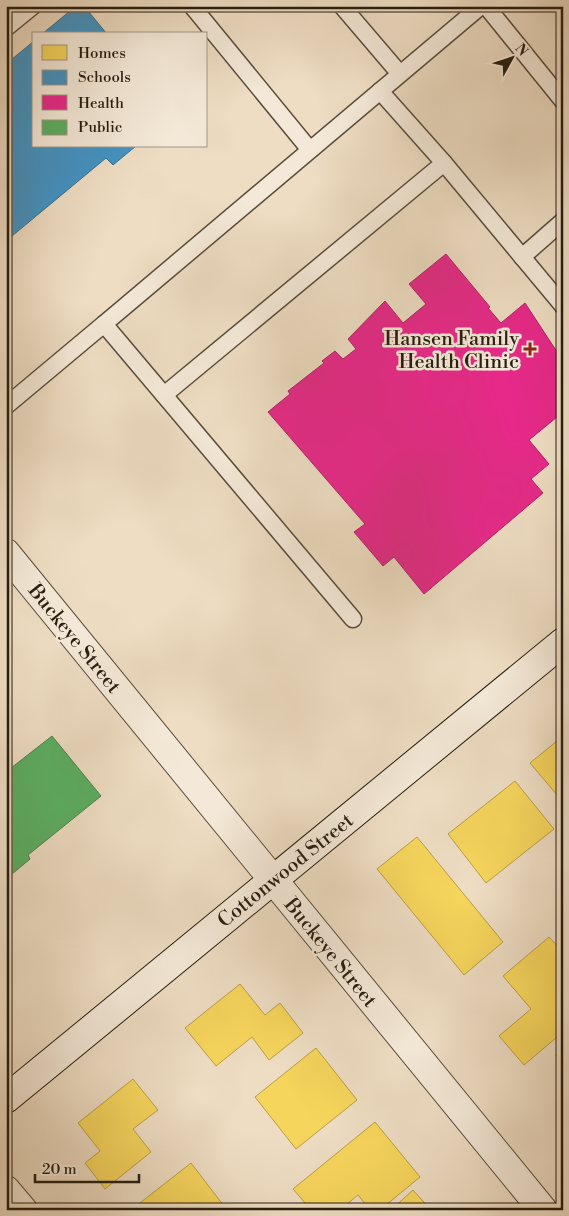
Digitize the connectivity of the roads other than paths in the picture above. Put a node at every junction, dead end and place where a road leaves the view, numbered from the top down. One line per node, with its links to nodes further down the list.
1 (32, 6): 6 (lane)
2 (192, 6): 10 (lane)
3 (342, 6): 7 (lane)
4 (481, 6): 7 (lane)
5 (486, 6): 9 (lane)
6 (6, 28)
7 (400, 74): 8 (lane)
8 (380, 91): 10 (lane); 11 (lane)
9 (563, 101)
10 (310, 150): 15 (lane)
11 (444, 163): 13 (lane); 16 (lane)
12 (563, 221): 13 (lane)
13 (522, 257): 14 (lane)
14 (563, 306)
15 (104, 324): 16 (lane); 17 (lane)
16 (164, 395): 19 (lane)
17 (6, 406)
18 (6, 553): 21 (street, Buckeye Street)
19 (353, 619)
20 (563, 642): 21 (street, Cottonwood Street)
21 (273, 880): 22 (street, Cottonwood Street); 25 (street, Buckeye Street)
22 (6, 1099)
23 (6, 1190): 24 (street)
24 (23, 1210)
25 (543, 1210)

